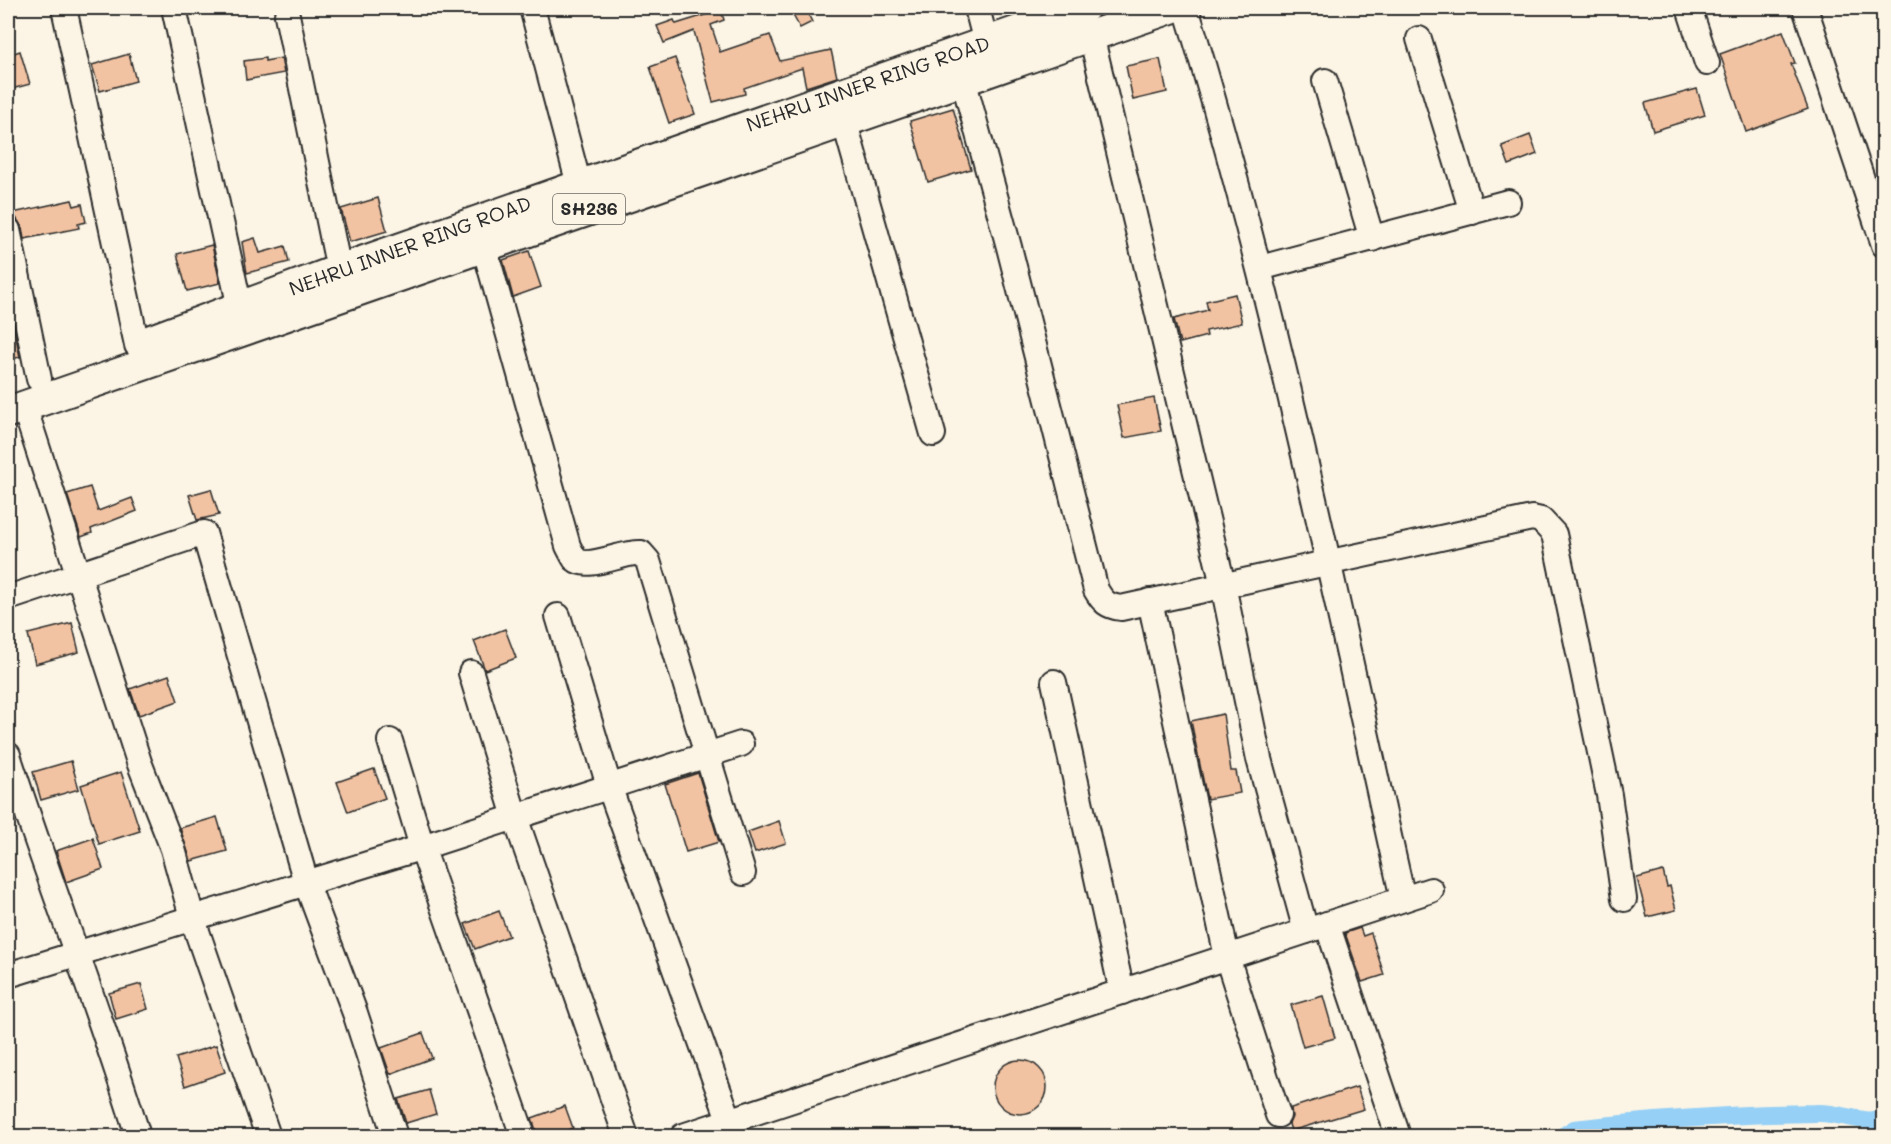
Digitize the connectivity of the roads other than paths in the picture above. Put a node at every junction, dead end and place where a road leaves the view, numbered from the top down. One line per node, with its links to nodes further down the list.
1 (64, 8): 27 (street)
2 (174, 8): 26 (street)
3 (532, 8): 17 (street)
4 (977, 8): 12 (street)
5 (1171, 8): 10 (main road, SH236)
6 (1186, 8): 24 (street)
7 (1689, 8): 13 (street)
8 (1805, 8): 22 (street)
9 (287, 15): 25 (street)
10 (1088, 21): 12 (main road, NEHRU INNER RING ROAD / SH236); 14 (main road, SH236); 33 (street)
11 (1419, 39): 19 (street)
12 (986, 43): 17 (main road, NEHRU INNER RING ROAD / SH236)
13 (1707, 63)
14 (963, 79): 16 (main road, SH236); 35 (street)
15 (1325, 81): 21 (street)
16 (844, 120): 23 (main road, SH236); 30 (street)
17 (579, 185): 25 (main road, NEHRU INNER RING ROAD / SH236)
18 (1508, 202): 19 (street)
19 (1472, 212): 21 (street)
20 (8, 230): 28 (street)
21 (1372, 239): 24 (street)
22 (1884, 245)
23 (484, 246): 29 (main road, SH236); 42 (street)
24 (1260, 268): 31 (street)
25 (339, 270): 26 (main road, NEHRU INNER RING ROAD / SH236)
26 (240, 308): 27 (main road, NEHRU INNER RING ROAD / SH236)
27 (137, 345): 28 (main road, NEHRU INNER RING ROAD / SH236)
28 (39, 379): 29 (main road, NEHRU INNER RING ROAD / SH236)
29 (13, 403): 32 (street)
30 (933, 434)
31 (1327, 564): 33 (street); 49 (street); 50 (street)
32 (80, 575): 34 (street); 47 (street); 51 (street)
33 (1223, 585): 35 (street); 52 (street)
34 (8, 598)
35 (1150, 601): 54 (street)
36 (558, 616): 43 (street)
37 (471, 673): 44 (street)
38 (1054, 682): 56 (street)
39 (390, 741): 45 (street)
40 (741, 744): 42 (street)
41 (8, 755): 53 (street)
42 (706, 755): 43 (street); 46 (street)
43 (609, 786): 44 (street); 58 (street)
44 (515, 817): 45 (street); 63 (street)
45 (422, 847): 47 (street); 62 (street)
46 (743, 873)
47 (306, 882): 51 (street); 61 (street)
48 (1431, 890): 50 (street)
49 (1624, 898)
50 (1403, 899): 52 (street)
51 (192, 917): 53 (street); 60 (street)
52 (1317, 928): 54 (street); 65 (street)
53 (75, 954): 55 (street); 59 (street)
54 (1227, 957): 56 (street); 57 (street)
55 (8, 975)
56 (1122, 992): 58 (street)
57 (1278, 1115)
58 (732, 1129): 64 (street)
59 (138, 1137)
60 (268, 1137)
61 (395, 1137)
62 (523, 1137)
63 (626, 1137)
64 (683, 1137)
65 (1398, 1137)

